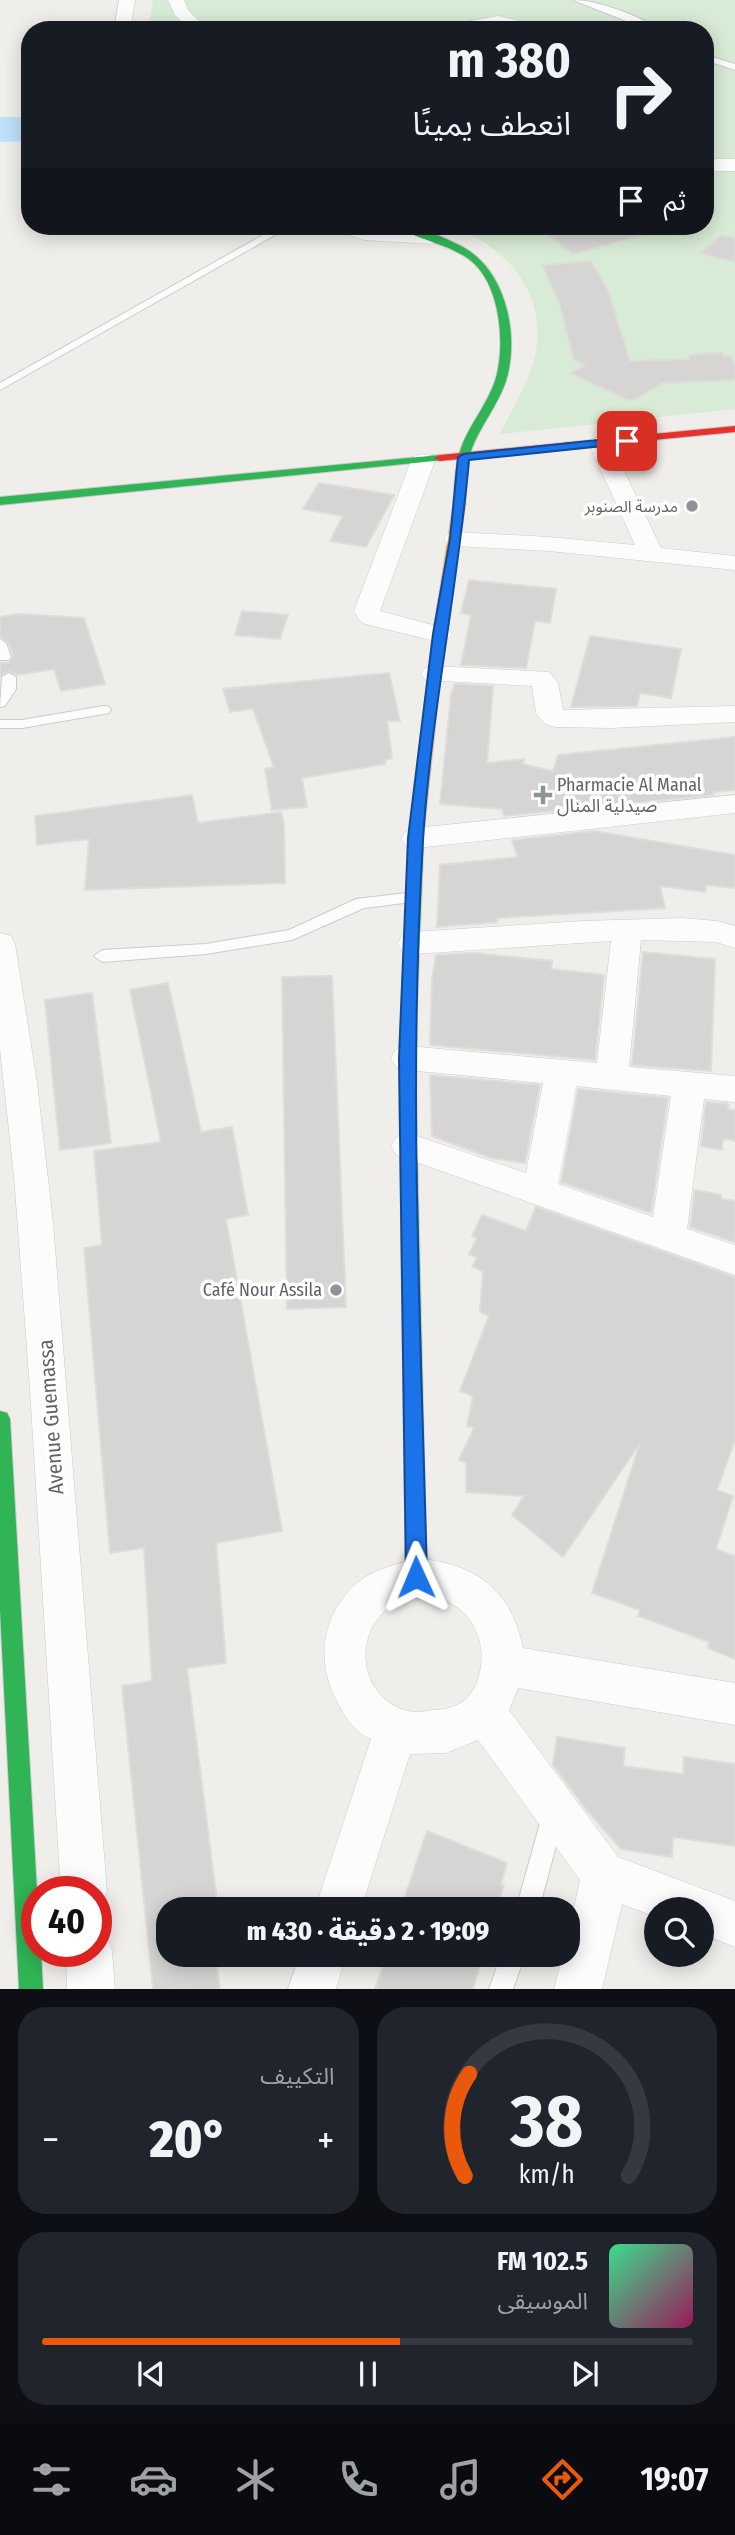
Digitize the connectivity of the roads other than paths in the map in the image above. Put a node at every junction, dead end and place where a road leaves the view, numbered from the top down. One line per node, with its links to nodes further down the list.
1 (127, 0): 4 (street)
2 (176, 0): 5 (street)
3 (577, 0): 6 (lane)
4 (124, 21)
5 (190, 21)
6 (637, 21)
7 (714, 60): 8 (lane)
8 (735, 67)
9 (714, 165): 10 (street)
10 (735, 165)
11 (270, 235): 15 (lane)
12 (416, 235): 14 (street)
13 (424, 235): 14 (street)
14 (431, 238): 18 (street)
15 (0, 387)
16 (735, 429): 17 (street)
17 (600, 444): 18 (street); 22 (street)
18 (464, 457): 19 (street); 21 (street)
19 (423, 461): 20 (street); 24 (street)
20 (0, 501)
21 (456, 539): 22 (street); 24 (street)
22 (651, 553): 23 (street)
23 (735, 563)
24 (439, 634): 27 (street)
25 (0, 643): 26 (lane)
26 (4, 657)
27 (434, 674): 31 (street); 36 (street)
28 (9, 677): 29 (lane)
29 (0, 703)
30 (104, 710): 32 (lane)
31 (735, 713)
32 (0, 724)
33 (735, 804): 34 (street)
34 (701, 810): 35 (street); 36 (street)
35 (735, 815)
36 (416, 838): 37 (street)
37 (415, 897): 40 (street); 42 (lane)
38 (627, 930): 39 (street); 40 (street); 45 (street)
39 (734, 933)
40 (413, 943): 43 (street)
41 (0, 944): 60 (street, Avenue Guemassa)
42 (102, 956)
43 (407, 1058): 44 (street); 48 (street)
44 (562, 1072): 45 (street); 49 (street)
45 (612, 1078): 46 (street)
46 (689, 1087): 47 (street); 50 (street)
47 (735, 1089)
48 (408, 1146): 49 (street); 53 (street)
49 (540, 1191): 50 (street)
50 (668, 1237): 51 (street)
51 (735, 1260)
52 (0, 1419): 69 (street)
53 (416, 1577): 54 (street); 57 (street)
54 (503, 1665): 55 (street); 56 (street)
55 (735, 1704)
56 (484, 1713): 57 (street); 58 (street)
57 (396, 1728): 61 (street)
58 (555, 1811): 59 (street); 62 (lane)
59 (603, 1874): 63 (street); 73 (street)
60 (83, 1876)
61 (342, 1897)
62 (530, 1897)
63 (664, 1897)
64 (714, 1916): 65 (street)
65 (735, 1924)
66 (90, 1967): 70 (street)
67 (319, 1967): 71 (street)
68 (509, 1967): 72 (lane)
69 (31, 1989)
70 (91, 1989)
71 (312, 1989)
72 (501, 1989)
73 (578, 1989)

